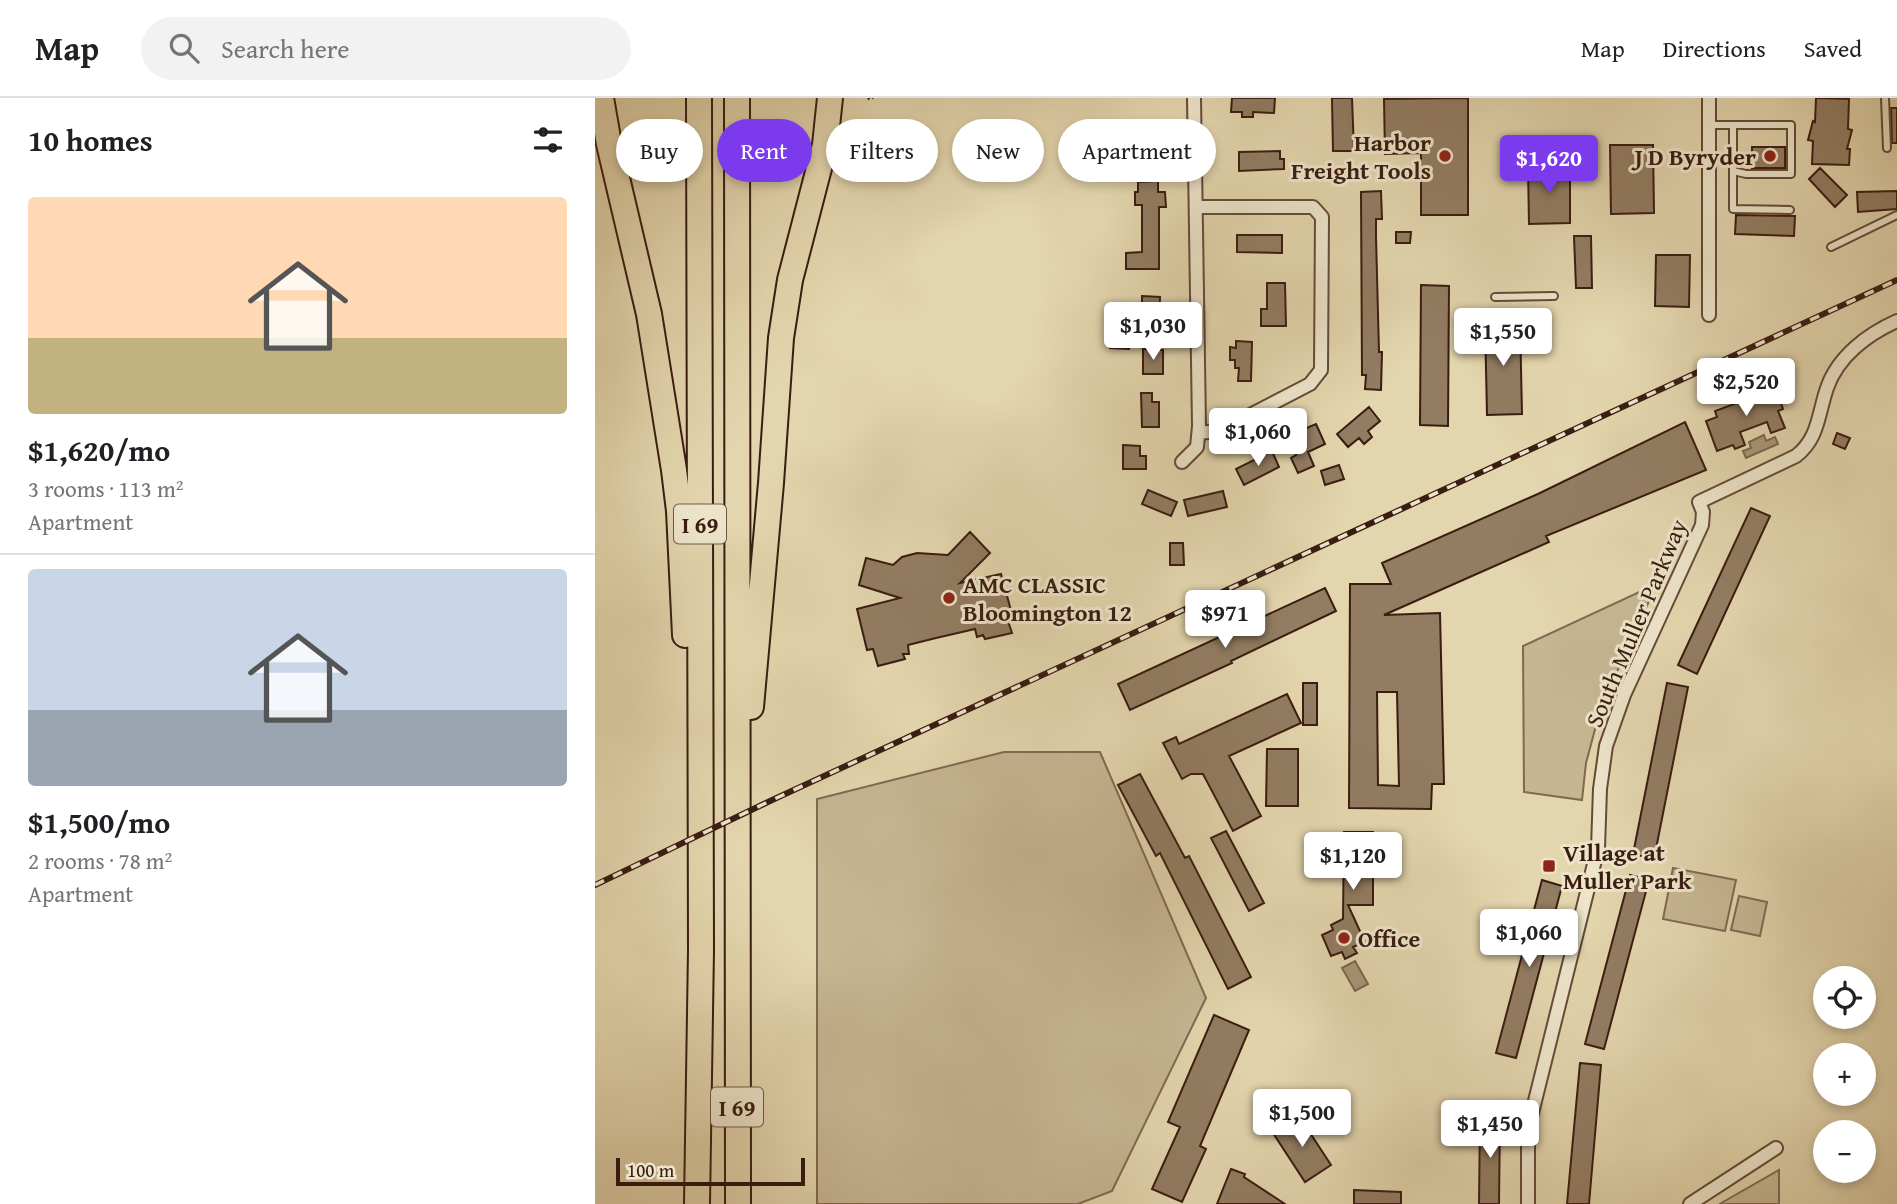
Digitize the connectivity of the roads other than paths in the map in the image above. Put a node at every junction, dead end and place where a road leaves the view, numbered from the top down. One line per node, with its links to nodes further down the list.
1 (601, 98): 9 (highway)
2 (699, 98): 26 (highway, I 69)
3 (737, 98): 25 (highway, I 69)
4 (831, 98): 12 (highway)
5 (851, 98): 12 (highway)
6 (1195, 98): 15 (street)
7 (1709, 98): 10 (street)
8 (1885, 98): 13 (lane)
9 (601, 119): 26 (highway)
10 (1709, 125): 11 (lane); 21 (street)
11 (1733, 125): 14 (lane); 14 (lane)
12 (825, 145): 25 (highway)
13 (1887, 148)
14 (1733, 171): 16 (lane)
15 (1198, 207): 23 (street); 23 (street)
16 (1790, 209)
17 (1897, 215): 18 (lane)
18 (1831, 247)
19 (1554, 296): 20 (lane)
20 (1495, 297)
21 (1709, 315)
22 (1897, 321): 30 (street, South Muller Parkway)
23 (1199, 433): 24 (street)
24 (1182, 462)
25 (737, 786): 29 (highway, I 69)
26 (701, 950): 28 (highway, I 69)
27 (1776, 1148): 31 (street)
28 (697, 1204)
29 (737, 1204)
30 (1528, 1204)
31 (1690, 1204)

